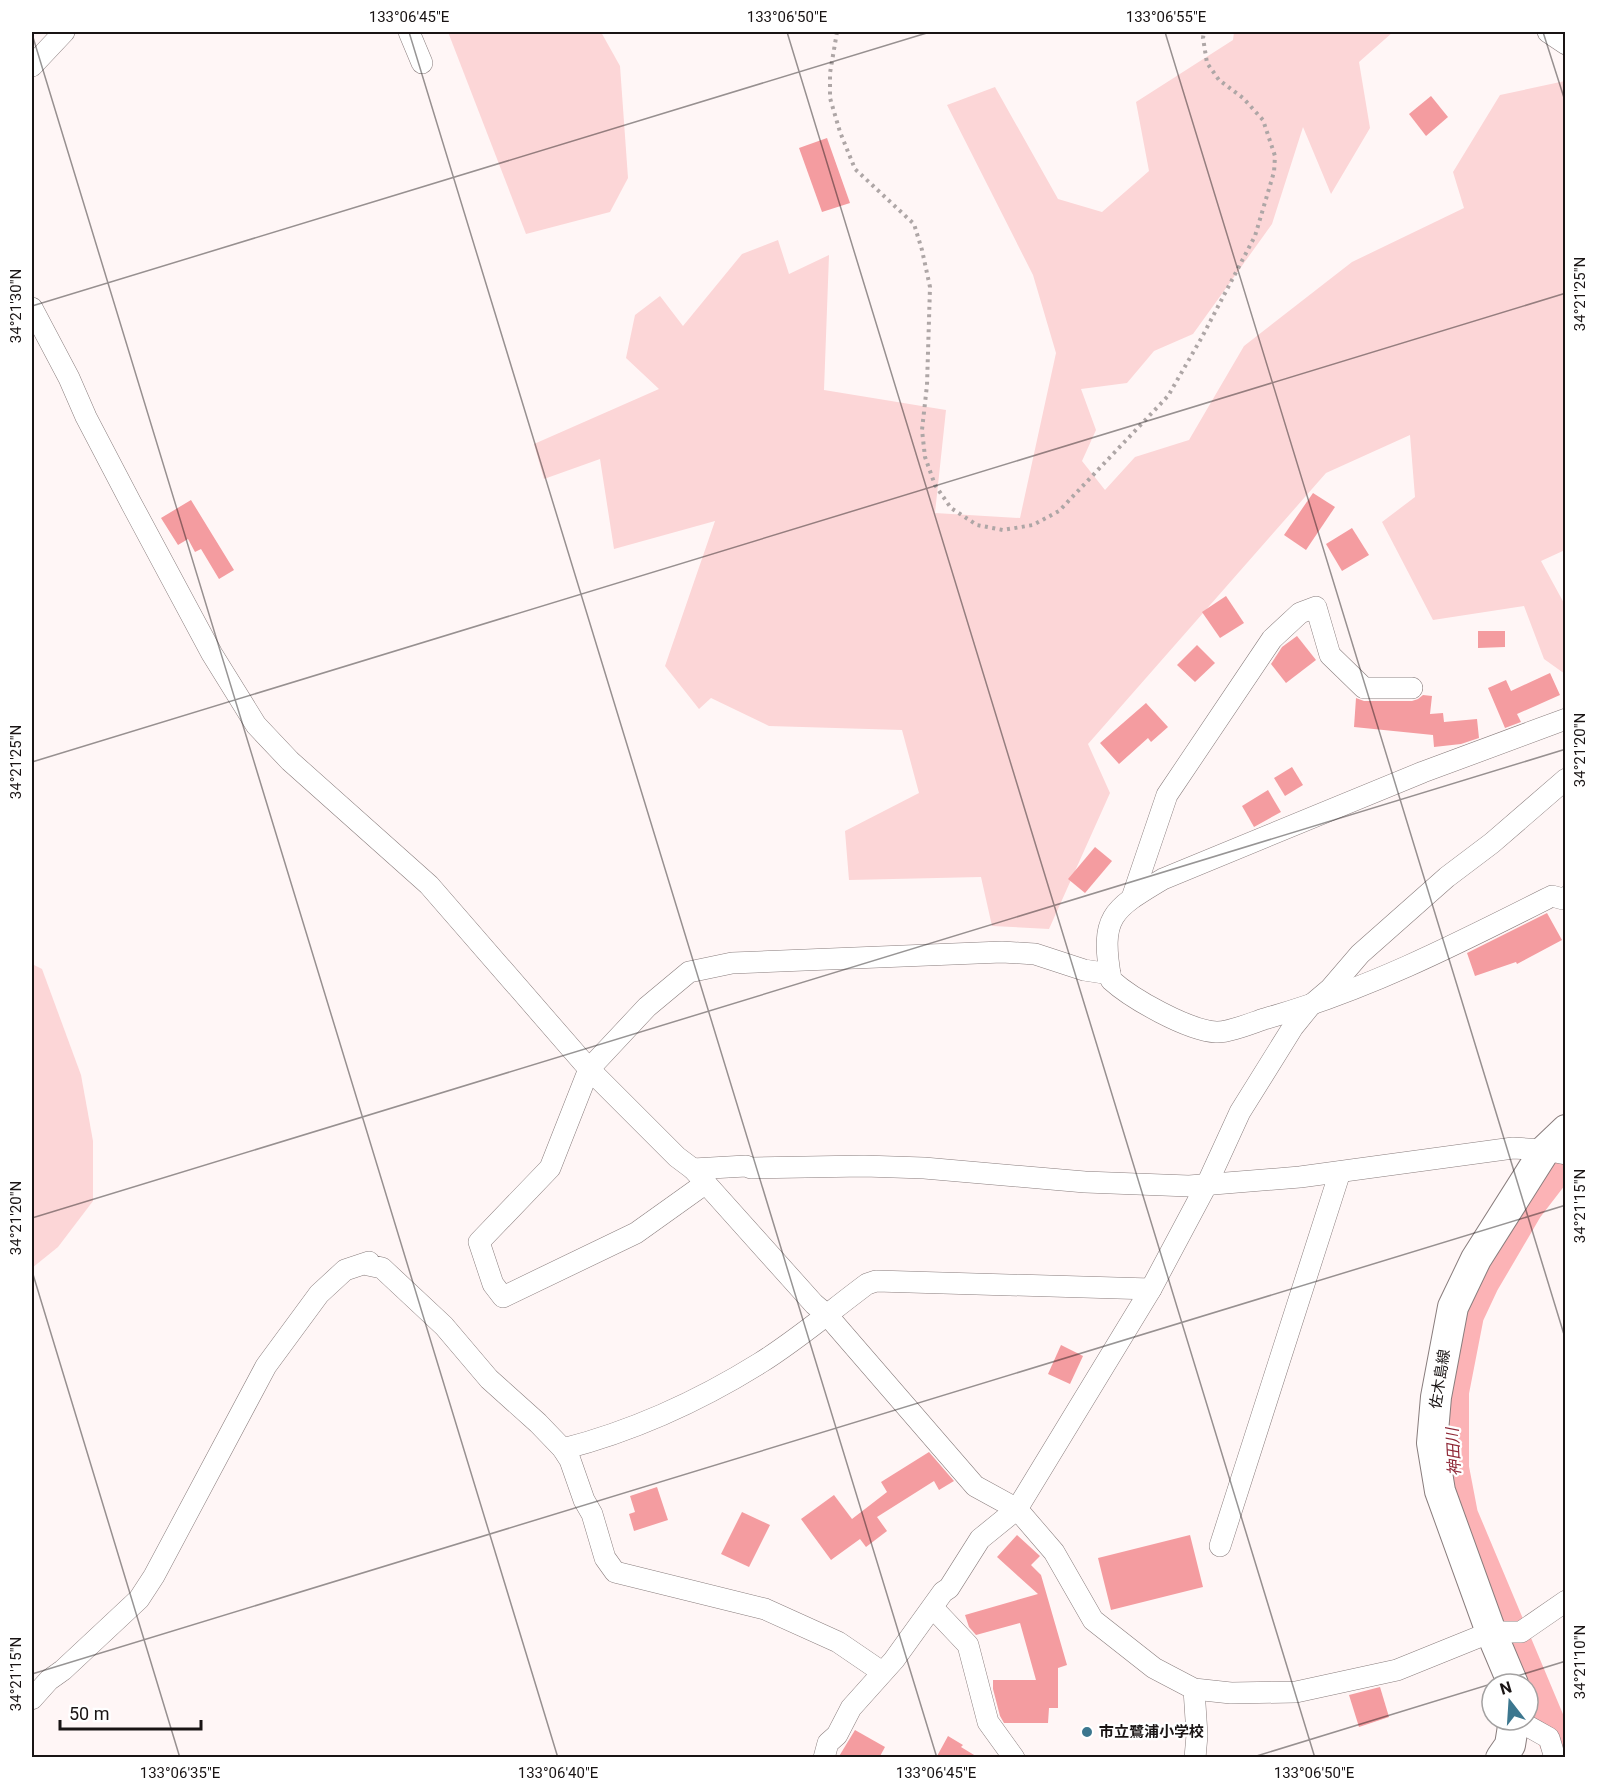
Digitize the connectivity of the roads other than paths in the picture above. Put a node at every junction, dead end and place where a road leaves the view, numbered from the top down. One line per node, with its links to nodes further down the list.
1 (64, 32): 6 (street)
2 (409, 32): 5 (street)
3 (1548, 32): 4 (street)
4 (1566, 44)
5 (422, 63)
6 (32, 66)
7 (32, 308): 8 (street)
8 (39, 340): 16 (street)
9 (1412, 688): 13 (street)
10 (1566, 719): 13 (street)
11 (1566, 779): 15 (street)
12 (1566, 897): 15 (street)
13 (1132, 898): 14 (street)
14 (1110, 974): 15 (street); 16 (street)
15 (1310, 1006): 20 (street)
16 (589, 1069): 19 (street); 19 (street)
17 (1559, 1145): 18 (street); 28 (main road, 佐木島線)
18 (1340, 1172): 20 (street); 25 (street)
19 (700, 1176): 20 (street); 22 (street)
20 (1208, 1184): 21 (street)
21 (1151, 1289): 22 (street); 24 (street)
22 (827, 1315): 23 (street); 24 (street)
23 (563, 1449): 29 (street); 32 (street)
24 (1017, 1509): 27 (street); 31 (street)
25 (1220, 1546)
26 (1566, 1601): 28 (street)
27 (933, 1608): 29 (street); 36 (street)
28 (1491, 1632): 30 (main road, 佐木島線); 31 (street)
29 (882, 1672): 35 (street)
30 (1508, 1672)
31 (1194, 1689): 37 (street)
32 (32, 1699)
33 (1513, 1732): 38 (main road)
34 (1538, 1732): 39 (street)
35 (824, 1758)
36 (1014, 1758)
37 (1195, 1758)
38 (1501, 1758)
39 (1555, 1758)

